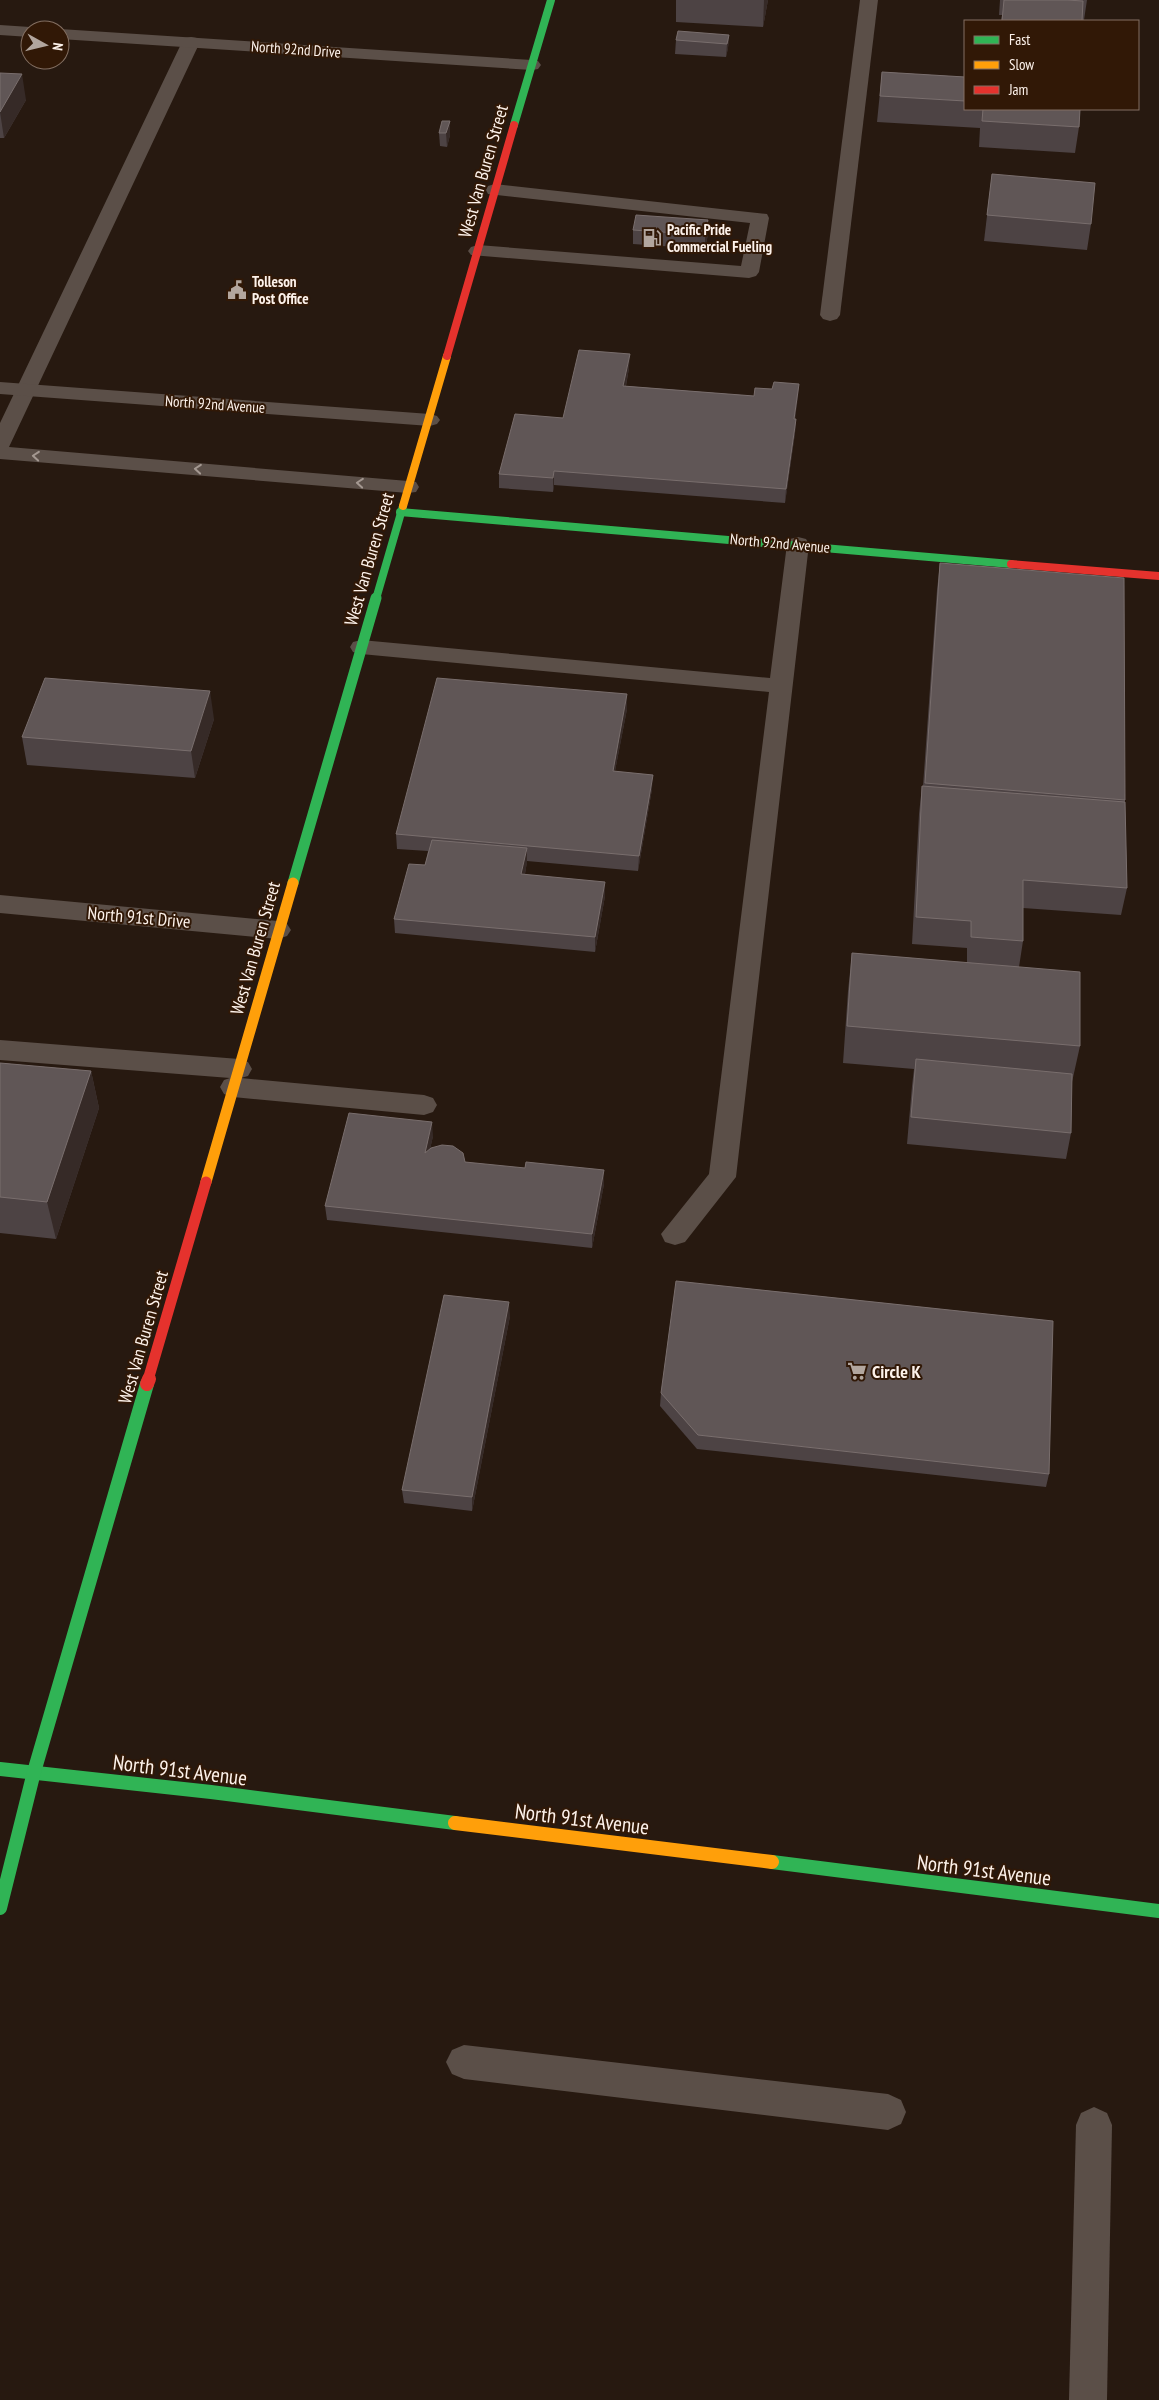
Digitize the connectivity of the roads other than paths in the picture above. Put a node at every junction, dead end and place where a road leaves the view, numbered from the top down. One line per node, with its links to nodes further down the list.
1 (551, 0): 7 (main road, West Van Buren Street)
2 (869, 0): 10 (street)
3 (0, 30): 4 (street)
4 (20, 31)
5 (70, 35): 6 (street, North 92nd Drive)
6 (191, 42): 7 (street, North 92nd Drive); 12 (street)
7 (532, 65): 8 (main road, West Van Buren Street)
8 (495, 190): 9 (main road, West Van Buren Street); 9 (street)
9 (478, 251): 13 (main road, West Van Buren Street)
10 (830, 315)
11 (0, 388): 12 (street, North 92nd Avenue)
12 (26, 390): 13 (street, North 92nd Avenue); 14 (street)
13 (430, 420): 16 (main road, West Van Buren Street)
14 (0, 445)
15 (0, 453): 16 (street, one-way to 15)
16 (408, 487): 17 (main road, West Van Buren Street)
17 (400, 512): 18 (main road, North 92nd Avenue); 20 (main road, West Van Buren Street)
18 (798, 544): 19 (main road, North 92nd Avenue); 21 (street)
19 (1159, 576)
20 (361, 647): 21 (street); 23 (main road, West Van Buren Street)
21 (779, 686): 27 (street)
22 (0, 904): 23 (street, North 91st Drive)
23 (278, 930): 25 (main road, West Van Buren Street)
24 (0, 1050): 25 (street)
25 (236, 1078): 26 (street); 29 (main road, West Van Buren Street)
26 (424, 1106)
27 (676, 1234)
28 (0, 1769): 29 (main road, North 91st Avenue)
29 (34, 1772): 30 (main road, West Van Buren Street); 31 (main road, North 91st Avenue)
30 (0, 1908)
31 (1159, 1910)
32 (464, 2062): 33 (street)
33 (888, 2112)
34 (1094, 2125): 35 (street)
35 (1088, 2400)

